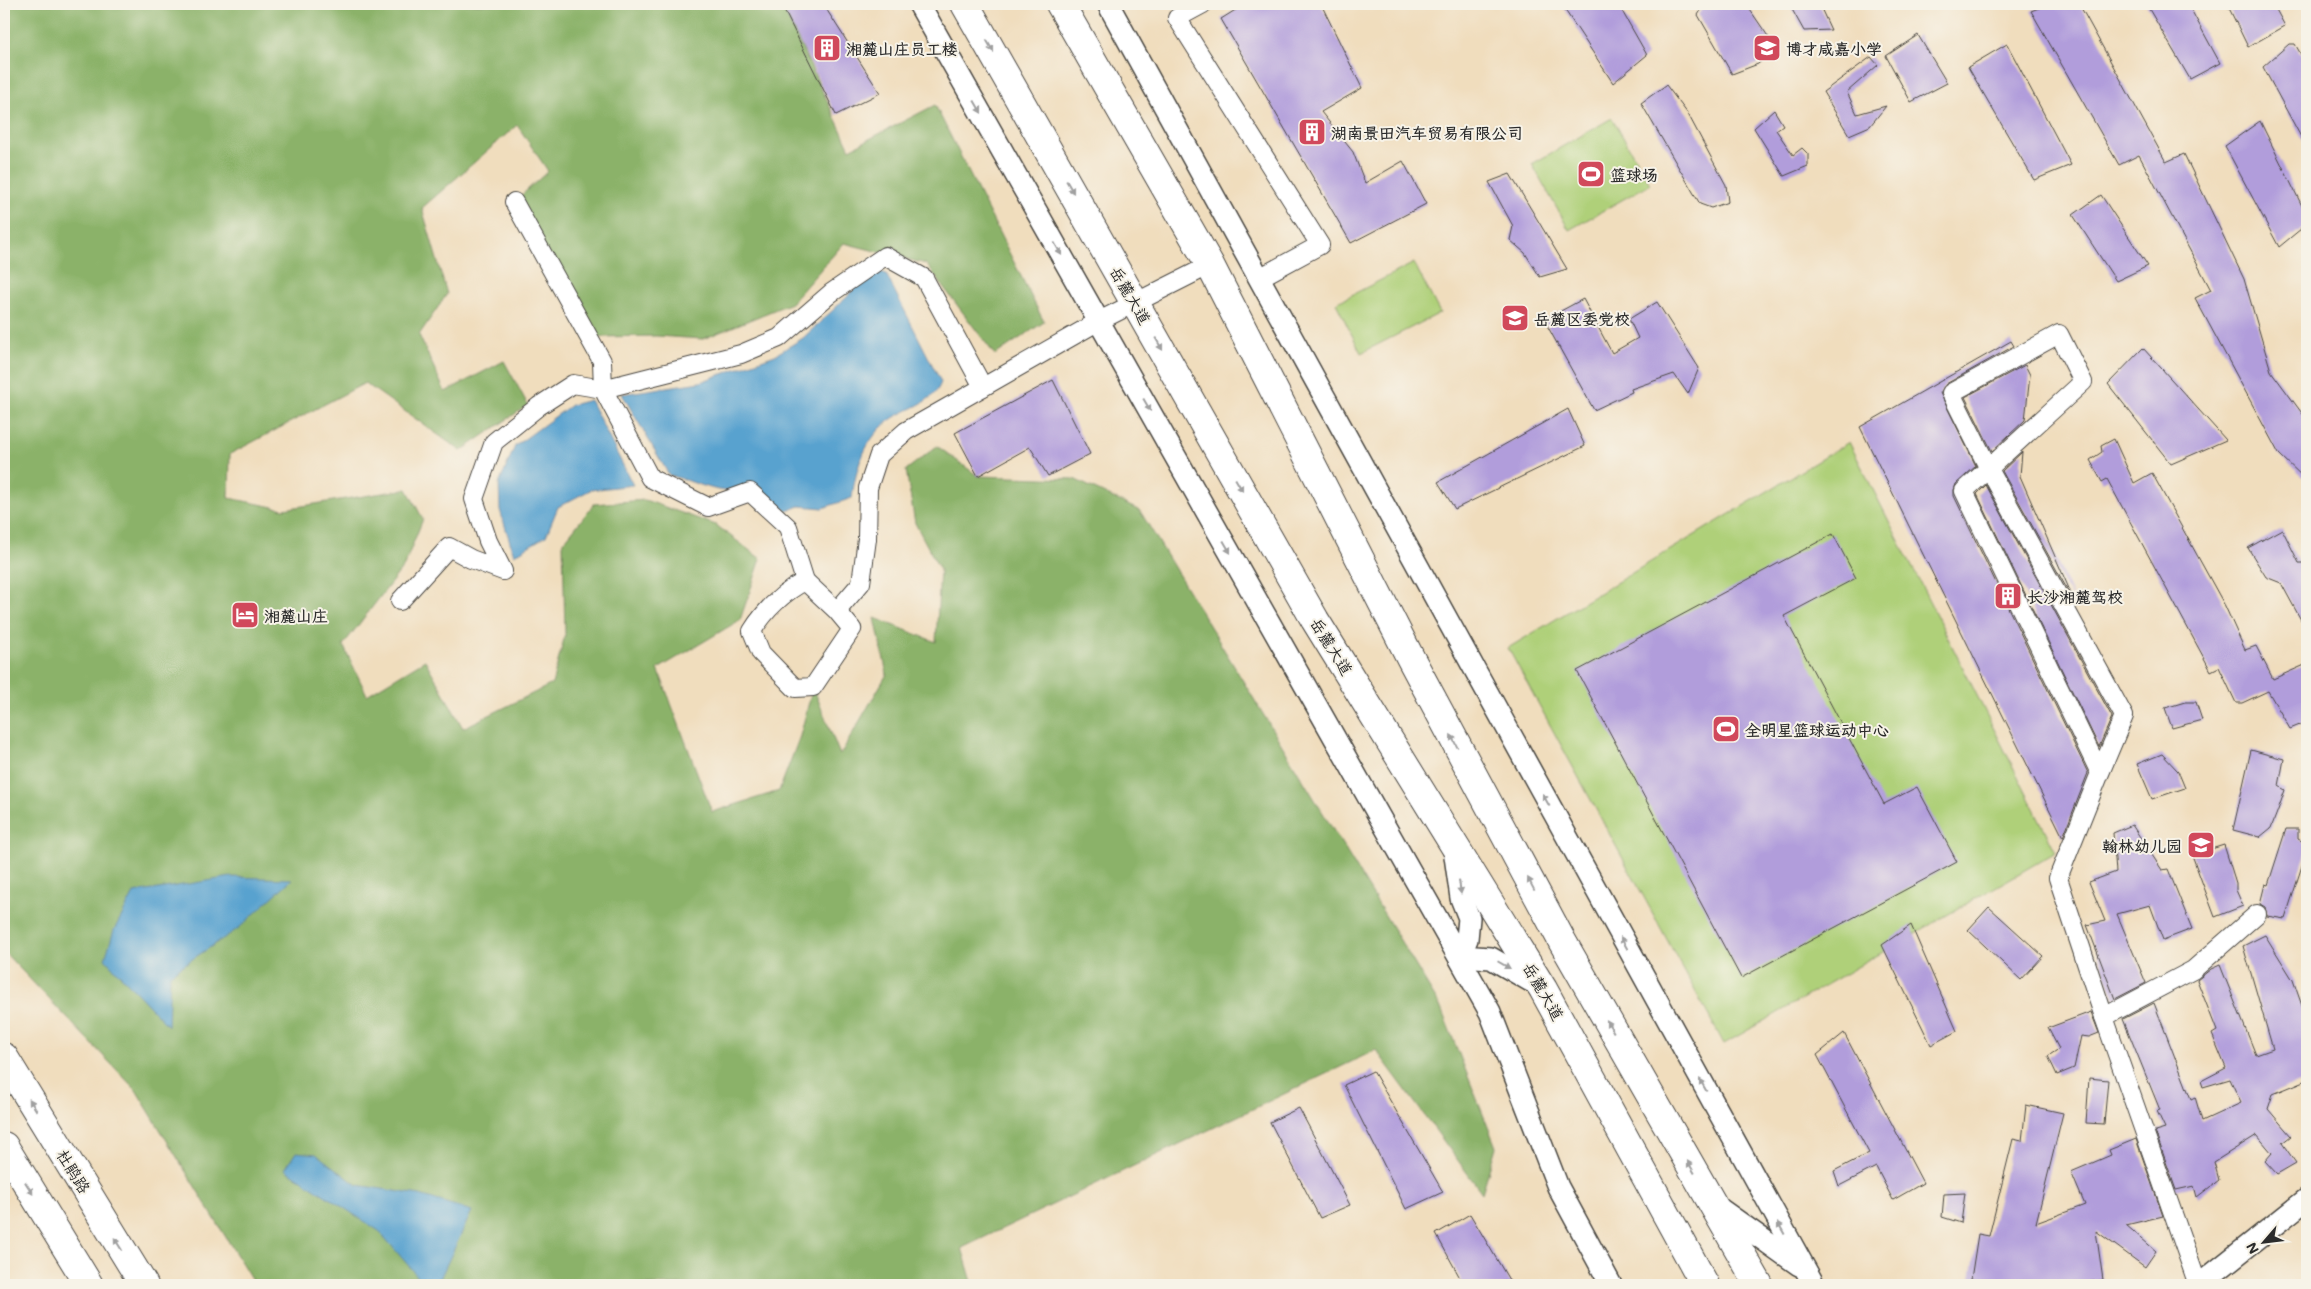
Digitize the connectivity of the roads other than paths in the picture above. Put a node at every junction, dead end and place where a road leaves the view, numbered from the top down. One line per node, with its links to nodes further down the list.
1 (920, 4): 10 (street, one-way to 10)
2 (966, 4): 9 (main road, 岳麓大道, one-way to 9)
3 (1060, 4): 7 (main road)
4 (1108, 4): 8 (street)
5 (1203, 4): 8 (street)
6 (514, 202): 12 (street)
7 (1210, 264): 9 (street); 26 (main road, one-way to 7)
8 (1259, 278): 27 (street, one-way to 8)
9 (1135, 302): 10 (street); 18 (main road, 岳麓大道, one-way to 18)
10 (1099, 321): 11 (street); 20 (street, one-way to 20)
11 (983, 387): 12 (street); 16 (street)
12 (603, 389): 14 (street); 15 (street)
13 (1989, 469): 13 (street); 17 (street); 17 (street)
14 (806, 581): 16 (street); 16 (street)
15 (400, 600)
16 (837, 611)
17 (2100, 773): 22 (street)
18 (1453, 839): 20 (street, one-way to 20); 21 (main road, 岳麓大道)
19 (2257, 914): 22 (street)
20 (1460, 956): 21 (street, one-way to 21); 30 (street)
21 (1543, 989): 31 (main road, 岳麓大道)
22 (2104, 1017): 33 (street)
23 (4, 1058): 29 (main road, 杜鹃路, one-way to 23)
24 (4, 1146): 28 (main road, one-way to 28)
25 (2307, 1198): 33 (street)
26 (1713, 1204): 27 (street); 32 (main road)
27 (1808, 1277)
28 (89, 1285)
29 (144, 1285)
30 (1610, 1285)
31 (1705, 1285)
32 (1759, 1285)
33 (2199, 1285)

